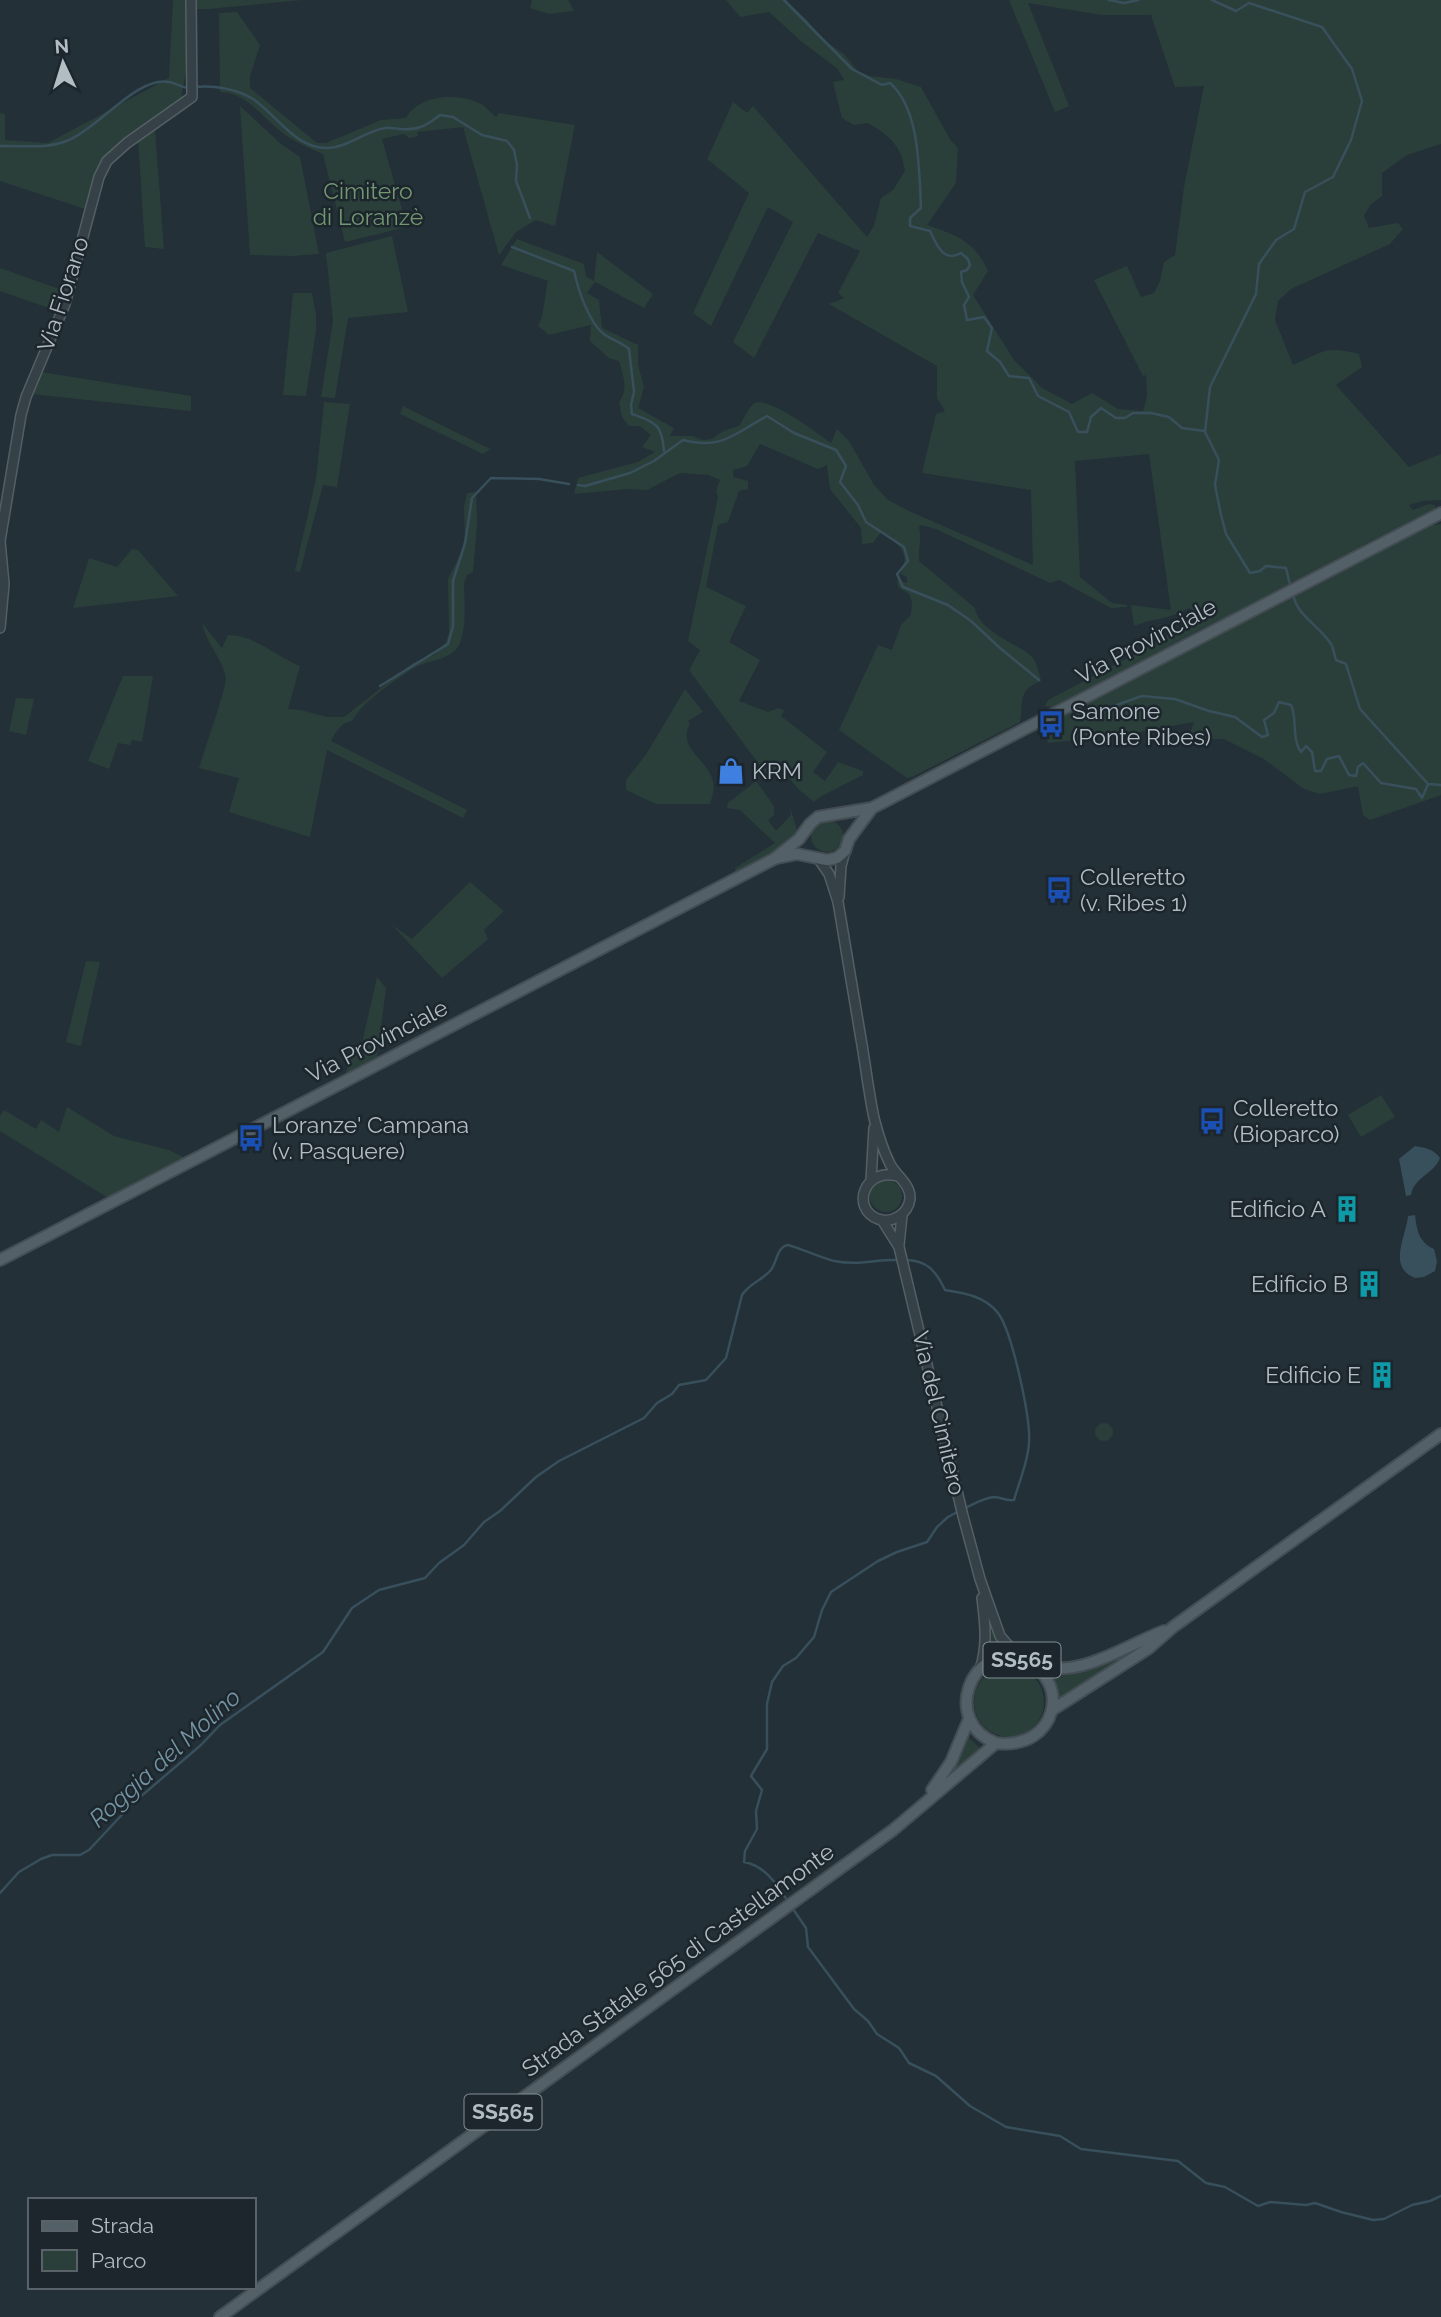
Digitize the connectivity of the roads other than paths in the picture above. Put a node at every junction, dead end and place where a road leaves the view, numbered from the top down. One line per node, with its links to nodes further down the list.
1 (191, 0): 3 (street, Via Fiorano)
2 (1441, 513): 4 (main road, Via Provinciale)
3 (0, 628)
4 (872, 808): 5 (main road, Via Provinciale); 7 (main road, Via Provinciale)
5 (833, 816): 6 (main road, Via Provinciale); 7 (main road)
6 (807, 828): 9 (main road); 10 (main road, Via Provinciale)
7 (849, 839): 8 (main road, Via Provinciale)
8 (845, 851): 9 (main road, Via Provinciale); 11 (street)
9 (818, 858): 10 (main road, Via Provinciale); 11 (street)
10 (774, 859): 18 (main road, Via Provinciale)
11 (838, 902): 12 (street)
12 (874, 1119): 13 (street); 14 (street)
13 (897, 1176): 14 (street); 15 (street)
14 (871, 1180): 16 (street)
15 (902, 1215): 16 (street); 17 (street, Via del Cimitero)
16 (882, 1220): 17 (street, Via del Cimitero)
17 (901, 1255): 20 (street, Via del Cimitero)
18 (0, 1260)
19 (1441, 1434): 21 (main road, SS565)
20 (981, 1579): 22 (street); 24 (street)
21 (1173, 1627): 23 (main road, SS565); 25 (main road, SS565)
22 (1021, 1660): 23 (main road, SS565); 24 (main road, SS565)
23 (1034, 1666): 25 (main road, SS565)
24 (981, 1669): 26 (main road, Strada Statale 565 di Castellamonte / SS565)
25 (1052, 1710): 27 (main road, SS565)
26 (969, 1719): 27 (main road); 28 (main road, Strada Statale 565 di Castellamonte / SS565)
27 (996, 1743): 28 (main road, Strada Statale 565 di Castellamonte / SS565)
28 (920, 1807): 29 (main road, Strada Statale 565 di Castellamonte / SS565)
29 (220, 2317)

